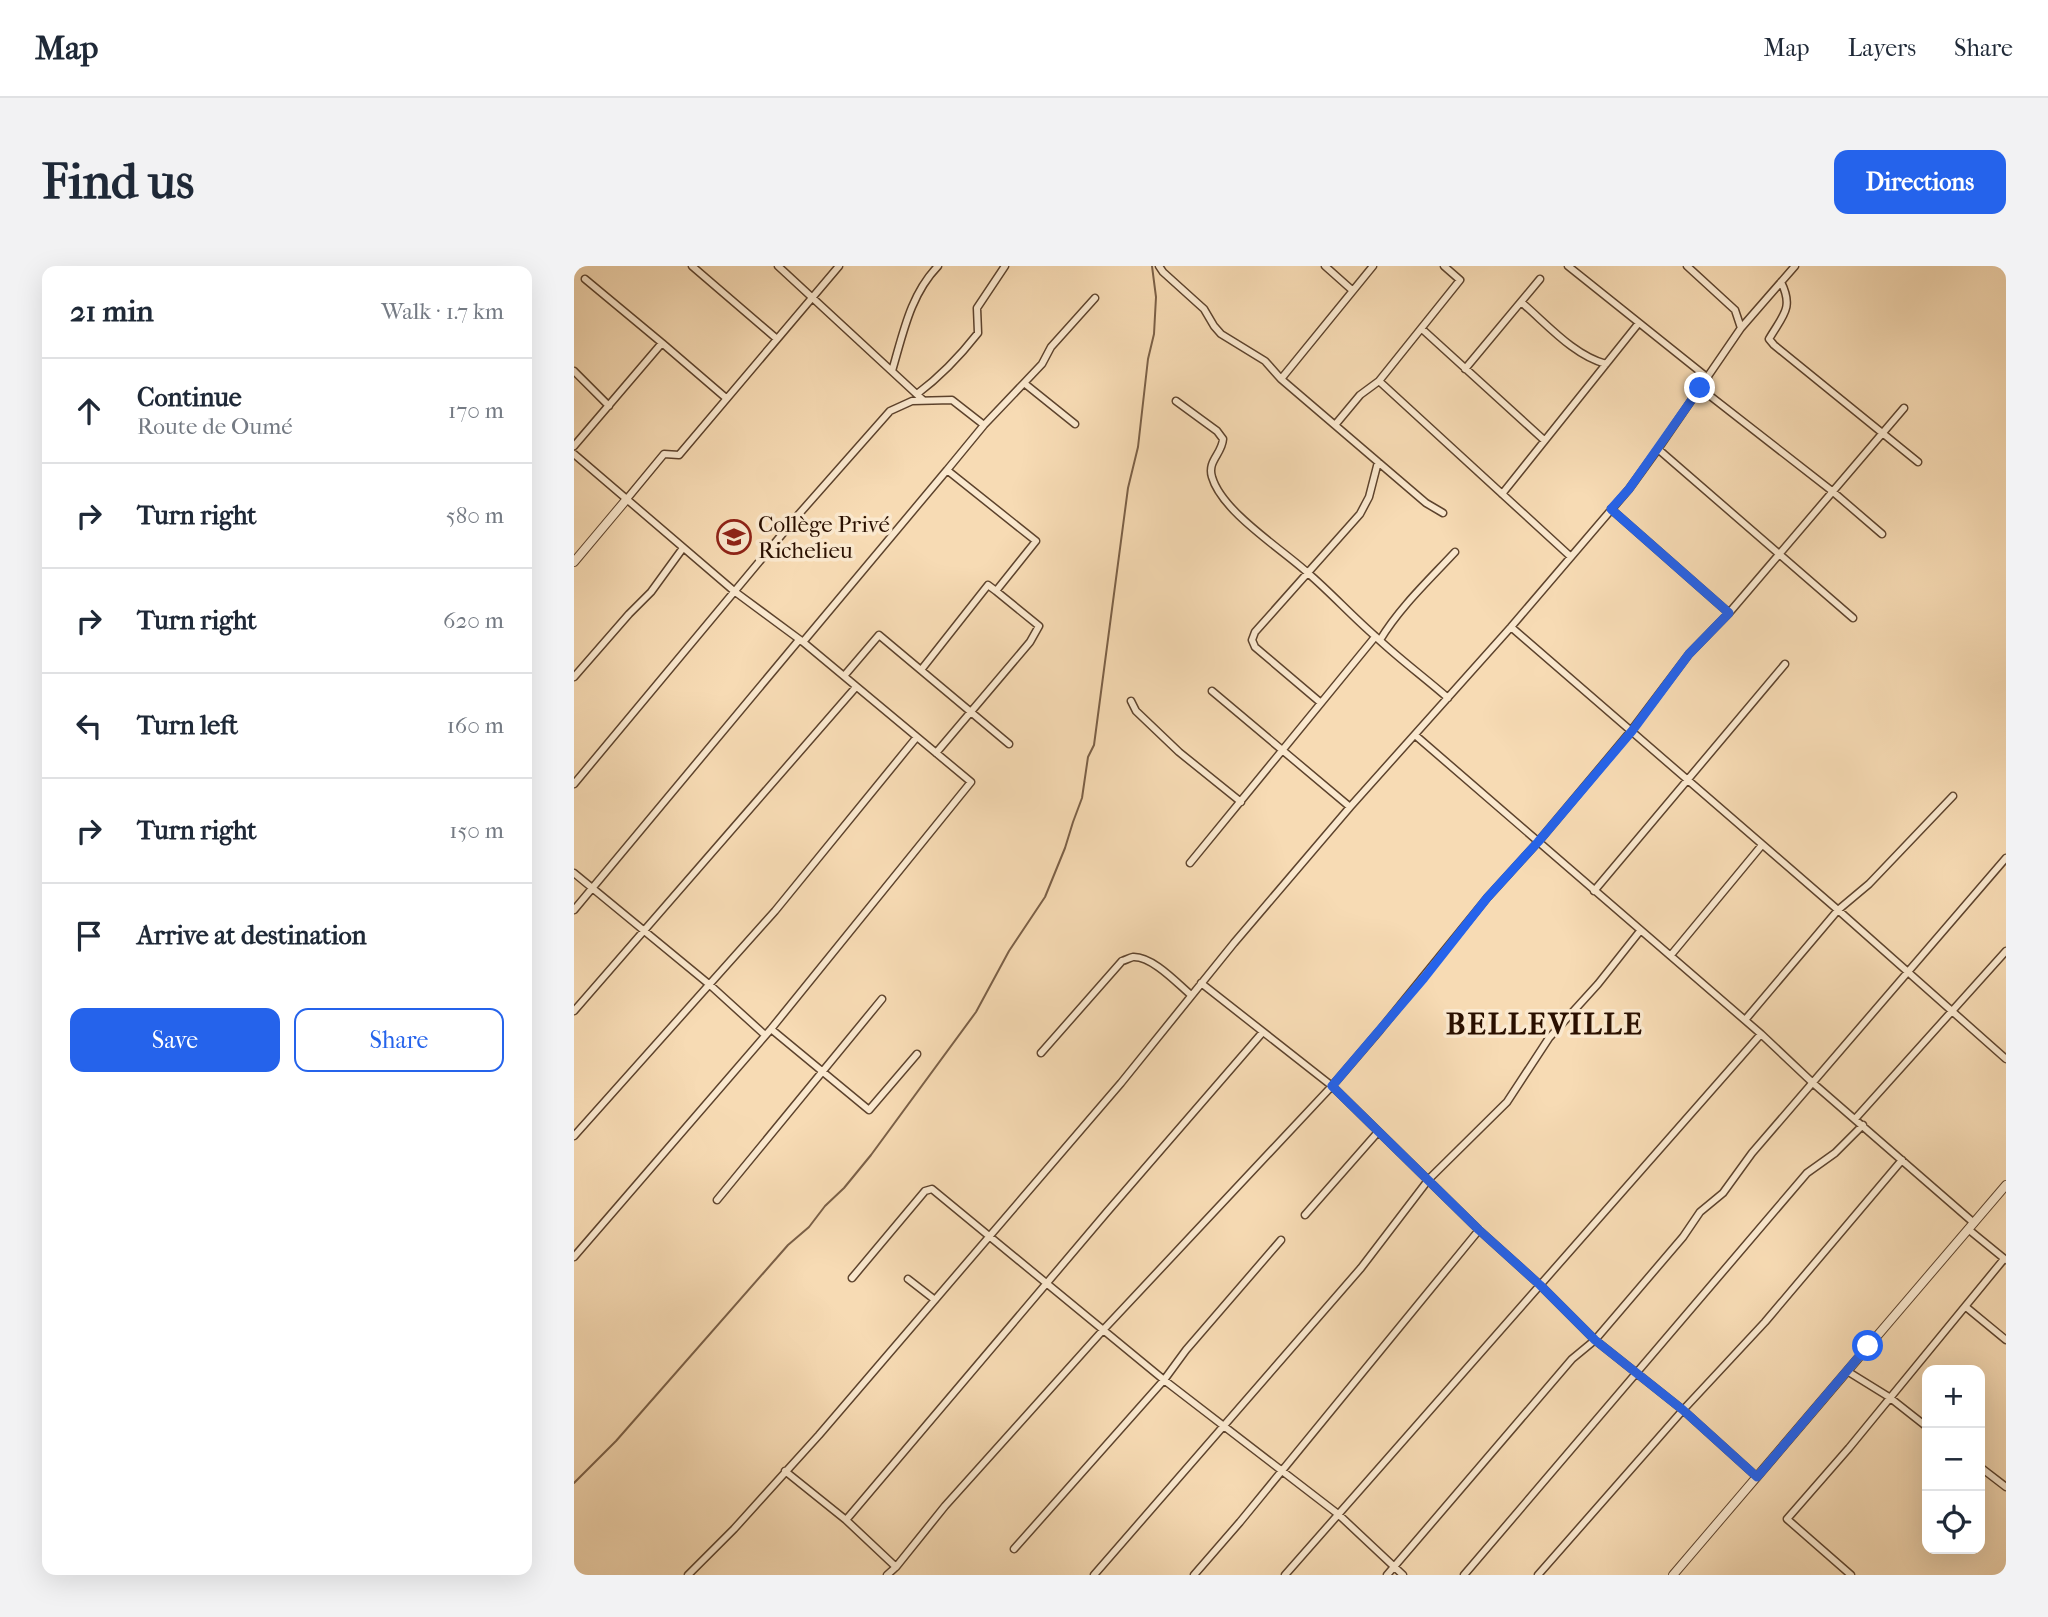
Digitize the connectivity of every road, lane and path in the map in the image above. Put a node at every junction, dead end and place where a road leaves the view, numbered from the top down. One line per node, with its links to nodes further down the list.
1 (692, 266): 23 (street)
2 (778, 266): 17 (street)
3 (839, 266): 17 (street)
4 (938, 266): 28 (street)
5 (1005, 266): 34 (street)
6 (1159, 266): 30 (street)
7 (1325, 266): 16 (street)
8 (1373, 266): 16 (street)
9 (1444, 266): 22 (street)
10 (1568, 266): 20 (street)
11 (1687, 266): 21 (street)
12 (1792, 267): 15 (street)
13 (584, 279): 24 (street)
14 (1540, 279): 19 (street)
15 (1781, 282): 21 (street); 42 (street)
16 (1352, 290): 30 (street)
17 (812, 298): 23 (street); 28 (street)
18 (1096, 298): 32 (street)
19 (1521, 302): 25 (street); 26 (street)
20 (1638, 324): 25 (street); 29 (street)
21 (1741, 328): 29 (street)
22 (1422, 329): 26 (street); 31 (street)
23 (777, 339): 35 (street)
24 (662, 343): 35 (street); 37 (street)
25 (1606, 363): 43 (street)
26 (1465, 369): 43 (street)
27 (574, 371): 37 (street)
28 (892, 372): 34 (street)
29 (1708, 378): 33 (street)
30 (1281, 379): 41 (street)
31 (1379, 381): 41 (street); 51 (street)
32 (1024, 383): 39 (street); 40 (street)
33 (1700, 388): 45 (street); 50 (street)
34 (920, 397): 40 (street); 62 (street)
35 (726, 398): 52 (street)
36 (1176, 401): 61 (street)
37 (609, 406): 44 (street)
38 (1904, 408): 42 (street)
39 (1074, 424)
40 (984, 425): 49 (street)
41 (1335, 425): 48 (street)
42 (1882, 433): 47 (street); 50 (street)
43 (1544, 440): 51 (street)
44 (574, 446)
45 (1658, 449): 53 (street); 58 (street)
46 (574, 454): 52 (street)
47 (1918, 461)
48 (1378, 462): 54 (street); 61 (street)
49 (947, 470): 63 (street); 68 (street)
50 (1832, 491): 55 (street); 58 (street)
51 (1502, 494): 59 (street)
52 (626, 500): 56 (street); 60 (street)
53 (1611, 509): 59 (street); 64 (street)
54 (1443, 513)
55 (1882, 534)
56 (683, 548): 62 (street); 72 (street)
57 (1455, 552): 67 (street)
58 (1778, 554): 64 (street); 65 (street)
59 (1571, 557): 66 (street)
60 (574, 562)
61 (1308, 573): 67 (street); 77 (street)
62 (734, 591): 68 (street); 86 (street)
63 (996, 591): 70 (street); 78 (street)
64 (1729, 613): 79 (street)
65 (1853, 618)
66 (1511, 627): 75 (street); 79 (street)
67 (1377, 638): 75 (street); 77 (street)
68 (801, 641): 71 (street); 95 (street)
69 (1785, 664): 85 (street)
70 (921, 670): 71 (street); 78 (street)
71 (844, 676): 73 (street)
72 (574, 677)
73 (856, 687): 81 (street); 99 (street)
74 (1212, 691): 83 (street)
75 (1448, 698): 80 (street)
76 (1131, 701): 88 (street)
77 (1321, 703): 83 (street)
78 (970, 712): 82 (street); 84 (street)
79 (1632, 731): 85 (street); 90 (street)
80 (1415, 735): 89 (street); 90 (street)
81 (916, 738): 84 (street); 105 (street)
82 (1009, 744)
83 (1283, 750): 88 (street); 89 (street)
84 (936, 753): 111 (street)
85 (1687, 779): 91 (street); 96 (street)
86 (574, 784)
87 (1953, 796): 97 (street)
88 (1241, 802): 93 (street)
89 (1350, 807): 104 (street)
90 (1538, 842): 96 (street); 120 (street)
91 (1762, 845): 97 (street); 102 (street)
92 (2006, 858): 103 (street)
93 (1190, 863)
94 (574, 873): 95 (street)
95 (592, 889): 98 (street); 99 (street)
96 (1594, 891): 100 (street)
97 (1838, 909): 103 (street); 110 (street)
98 (574, 910)
99 (645, 930): 105 (street); 108 (street)
100 (1640, 931): 102 (street); 126 (street)
101 (2006, 951): 109 (street)
102 (1671, 955): 110 (street)
103 (1909, 972): 109 (street); 119 (street)
104 (1201, 984): 106 (street); 112 (street)
105 (710, 985): 114 (street); 124 (street)
106 (1191, 995): 115 (street); 132 (street)
107 (882, 999): 118 (street)
108 (574, 1011)
109 (1952, 1012): 117 (street); 121 (street)
110 (1745, 1020): 113 (street)
111 (771, 1029): 114 (street); 118 (street)
112 (1262, 1033): 120 (street); 138 (street)
113 (1761, 1034): 119 (street); 139 (street)
114 (765, 1035): 134 (street)
115 (1041, 1053)
116 (917, 1054): 118 (street)
117 (2004, 1054)
118 (822, 1072): 128 (street)
119 (1814, 1084): 121 (street); 143 (street)
120 (1332, 1086): 123 (street); 142 (street)
121 (1855, 1119): 122 (street)
122 (1863, 1125): 125 (street); 146 (street)
123 (1378, 1132): 126 (street); 129 (street)
124 (574, 1136)
125 (1902, 1160): 130 (street); 149 (street)
126 (1429, 1179): 131 (street); 151 (street)
127 (2006, 1185): 130 (street)
128 (718, 1200)
129 (1305, 1216)
130 (1971, 1226): 135 (street); 145 (street)
131 (1479, 1230): 139 (street); 152 (street)
132 (989, 1237): 136 (street); 138 (street); 140 (street)
133 (1281, 1240): 147 (street)
134 (574, 1257)
135 (2005, 1259): 141 (street)
136 (852, 1278)
137 (908, 1279): 140 (street)
138 (1047, 1284): 142 (street); 158 (street)
139 (1540, 1285): 143 (street); 157 (street)
140 (935, 1300): 153 (street)
141 (1966, 1307): 144 (street); 148 (street)
142 (1104, 1329): 147 (street); 161 (street)
143 (1595, 1340): 146 (street); 160 (street)
144 (2006, 1340)
145 (1847, 1371): 148 (street); 155 (street)
146 (1635, 1373): 149 (street); 169 (street)
147 (1164, 1380): 151 (street); 159 (street)
148 (1889, 1397): 150 (street); 172 (street)
149 (1683, 1410): 155 (street); 170 (street)
150 (1922, 1423)
151 (1225, 1426): 152 (street); 164 (street)
152 (1282, 1470): 157 (street); 165 (street)
153 (785, 1471): 158 (street); 162 (street)
154 (1985, 1471): 156 (street)
155 (1757, 1477): 171 (street)
156 (2006, 1487)
157 (1338, 1514): 160 (street); 166 (street)
158 (846, 1520): 161 (street)
159 (1014, 1549)
160 (1395, 1566): 167 (street); 168 (street)
161 (896, 1567): 163 (street)
162 (688, 1575)
163 (887, 1575)
164 (1094, 1575)
165 (1194, 1575)
166 (1284, 1575)
167 (1387, 1575)
168 (1403, 1575)
169 (1464, 1575)
170 (1538, 1575)
171 (1673, 1575)
172 (1852, 1575)

